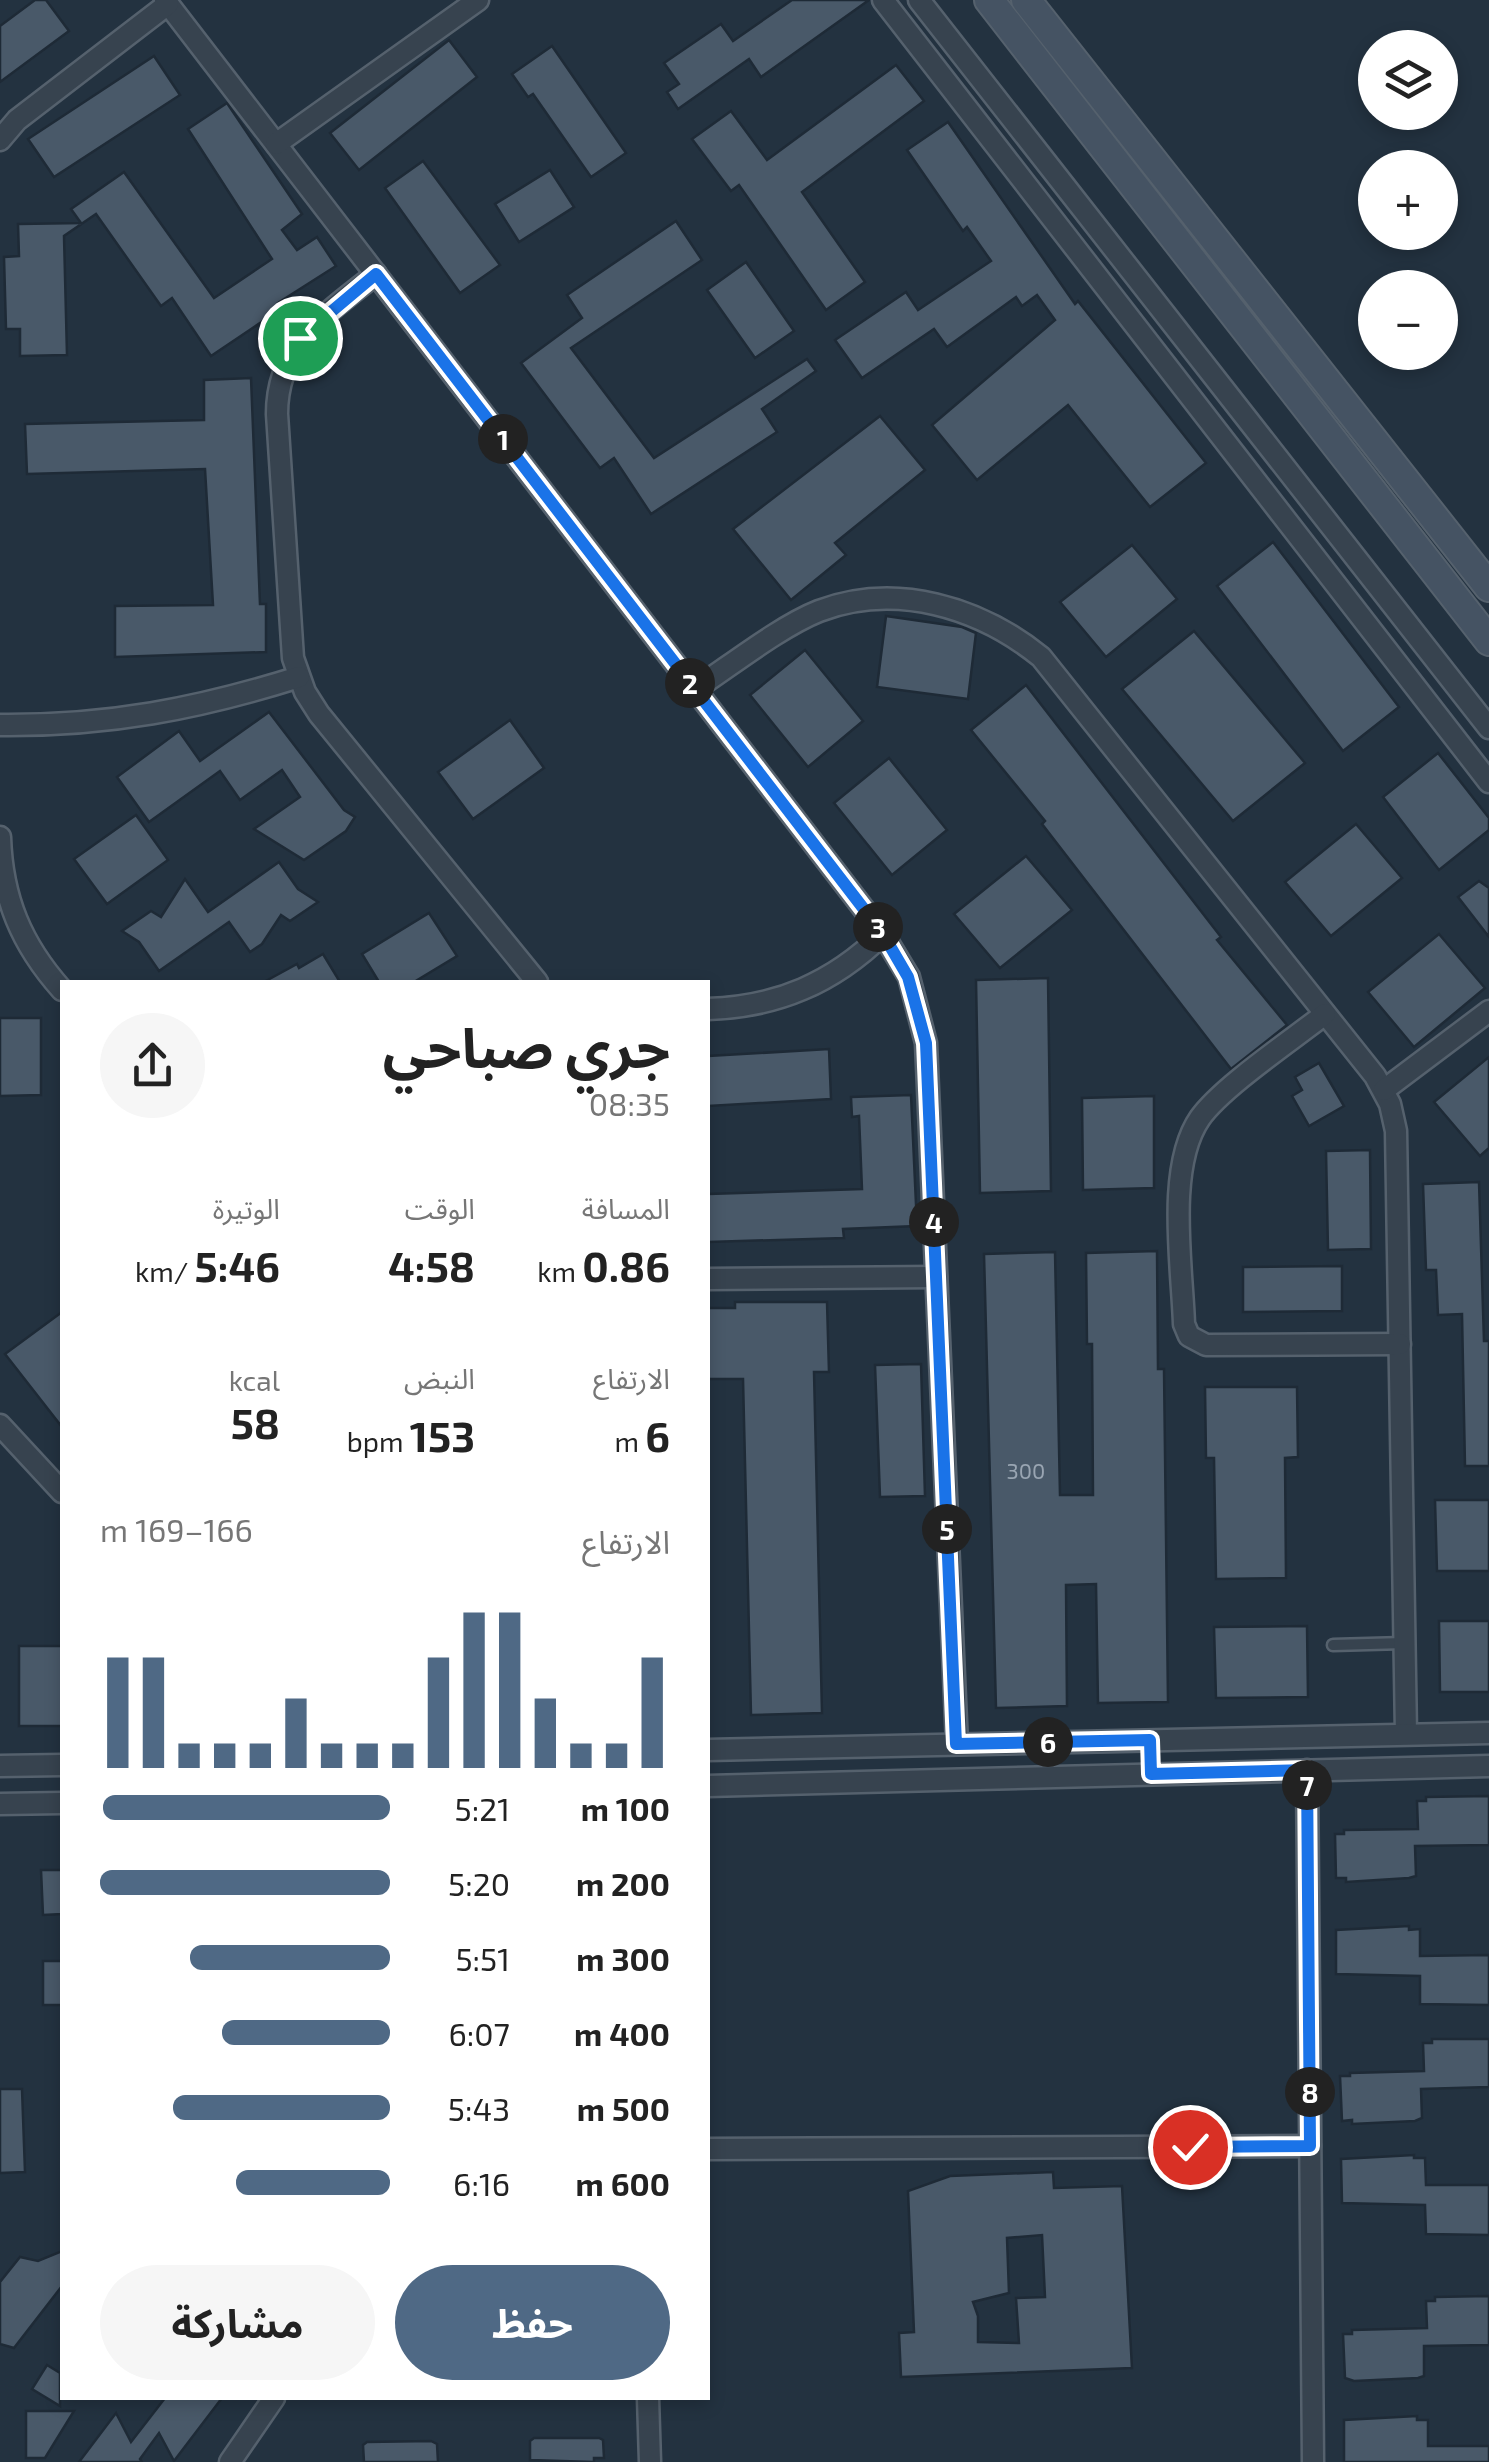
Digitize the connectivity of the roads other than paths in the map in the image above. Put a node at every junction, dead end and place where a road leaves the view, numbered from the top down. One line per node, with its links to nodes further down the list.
1 (478, 0): 10 (street)
2 (883, 0): 8 (street)
3 (920, 0): 7 (street)
4 (989, 0): 13 (main road)
5 (1026, 0): 12 (main road)
6 (166, 2): 9 (street); 10 (street)
7 (977, 73): 8 (street); 17 (street)
8 (952, 90): 18 (street)
9 (0, 140)
10 (276, 144): 11 (street)
11 (376, 274): 14 (street); 15 (street)
12 (1489, 588)
13 (1489, 641)
14 (299, 677): 16 (street); 22 (street)
15 (695, 689): 21 (street); 26 (street)
16 (0, 725)
17 (1489, 728)
18 (1489, 782)
19 (0, 836): 20 (street)
20 (4, 899): 23 (street)
21 (883, 934): 24 (street); 28 (street)
22 (535, 980)
23 (60, 987)
24 (710, 1009)
25 (1489, 1011): 27 (street)
26 (1325, 1014): 27 (street); 30 (street)
27 (1384, 1090): 30 (street)
28 (936, 1277): 29 (street); 38 (street)
29 (710, 1278)
30 (1400, 1344): 33 (street)
31 (0, 1425): 32 (street)
32 (60, 1490)
33 (1404, 1643): 34 (lane); 36 (street)
34 (1333, 1645)
35 (1489, 1733): 36 (street)
36 (1406, 1734): 37 (street)
37 (1150, 1740): 38 (street); 44 (street)
38 (956, 1744): 39 (street)
39 (710, 1750)
40 (60, 1765): 41 (street)
41 (0, 1766)
42 (1489, 1766): 43 (street)
43 (1307, 1770): 44 (street); 48 (street)
44 (1151, 1774): 45 (street)
45 (710, 1786)
46 (60, 1803): 47 (street)
47 (0, 1804)
48 (1310, 2146): 49 (street); 54 (street)
49 (710, 2149)
50 (273, 2400): 52 (street)
51 (648, 2400): 53 (street)
52 (230, 2462)
53 (650, 2462)
54 (1313, 2462)

